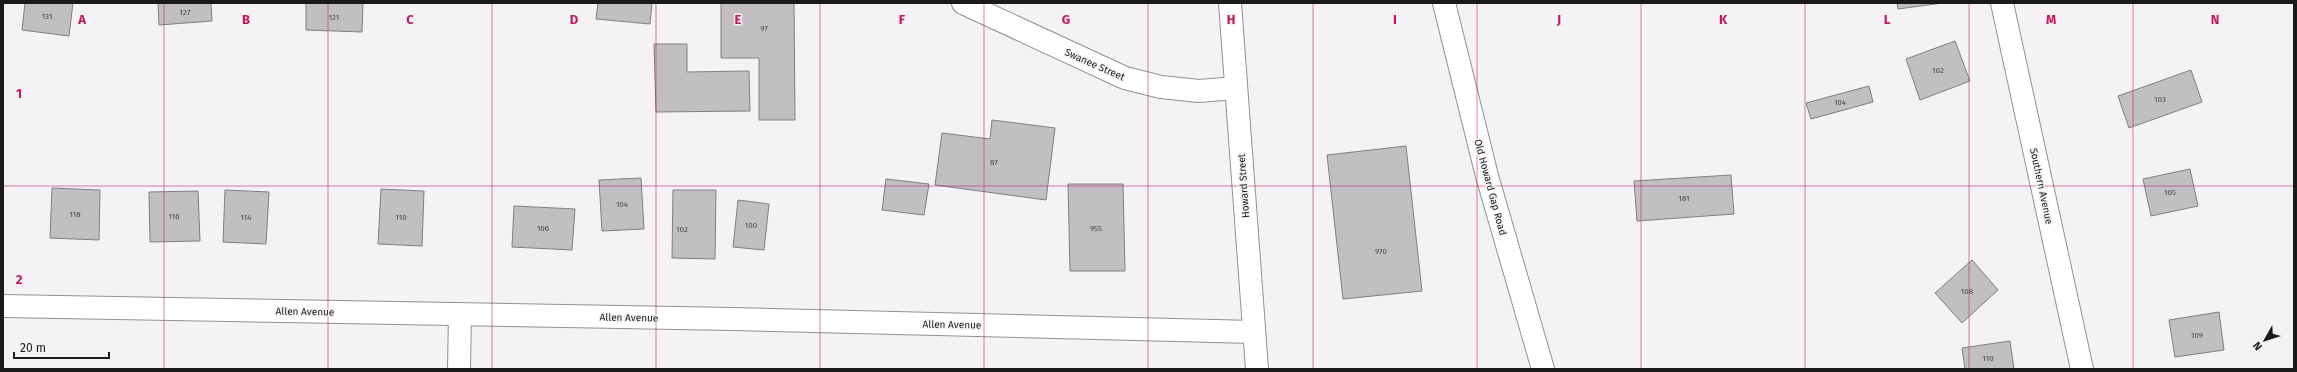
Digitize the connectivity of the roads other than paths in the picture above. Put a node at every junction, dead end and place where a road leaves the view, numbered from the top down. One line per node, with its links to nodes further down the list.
1 (963, 3): 5 (street, Swanee Street)
2 (1230, 3): 5 (street, Howard Street)
3 (1444, 3): 11 (street, Old Howard Gap Road)
4 (2002, 3): 12 (street, Southern Avenue)
5 (1236, 88): 8 (street, Howard Street)
6 (3, 306): 7 (street, Allen Avenue)
7 (460, 314): 8 (street, Allen Avenue); 9 (street)
8 (1254, 332): 10 (street, Howard Street)
9 (459, 369)
10 (1257, 369)
11 (1543, 369)
12 (2082, 369)

